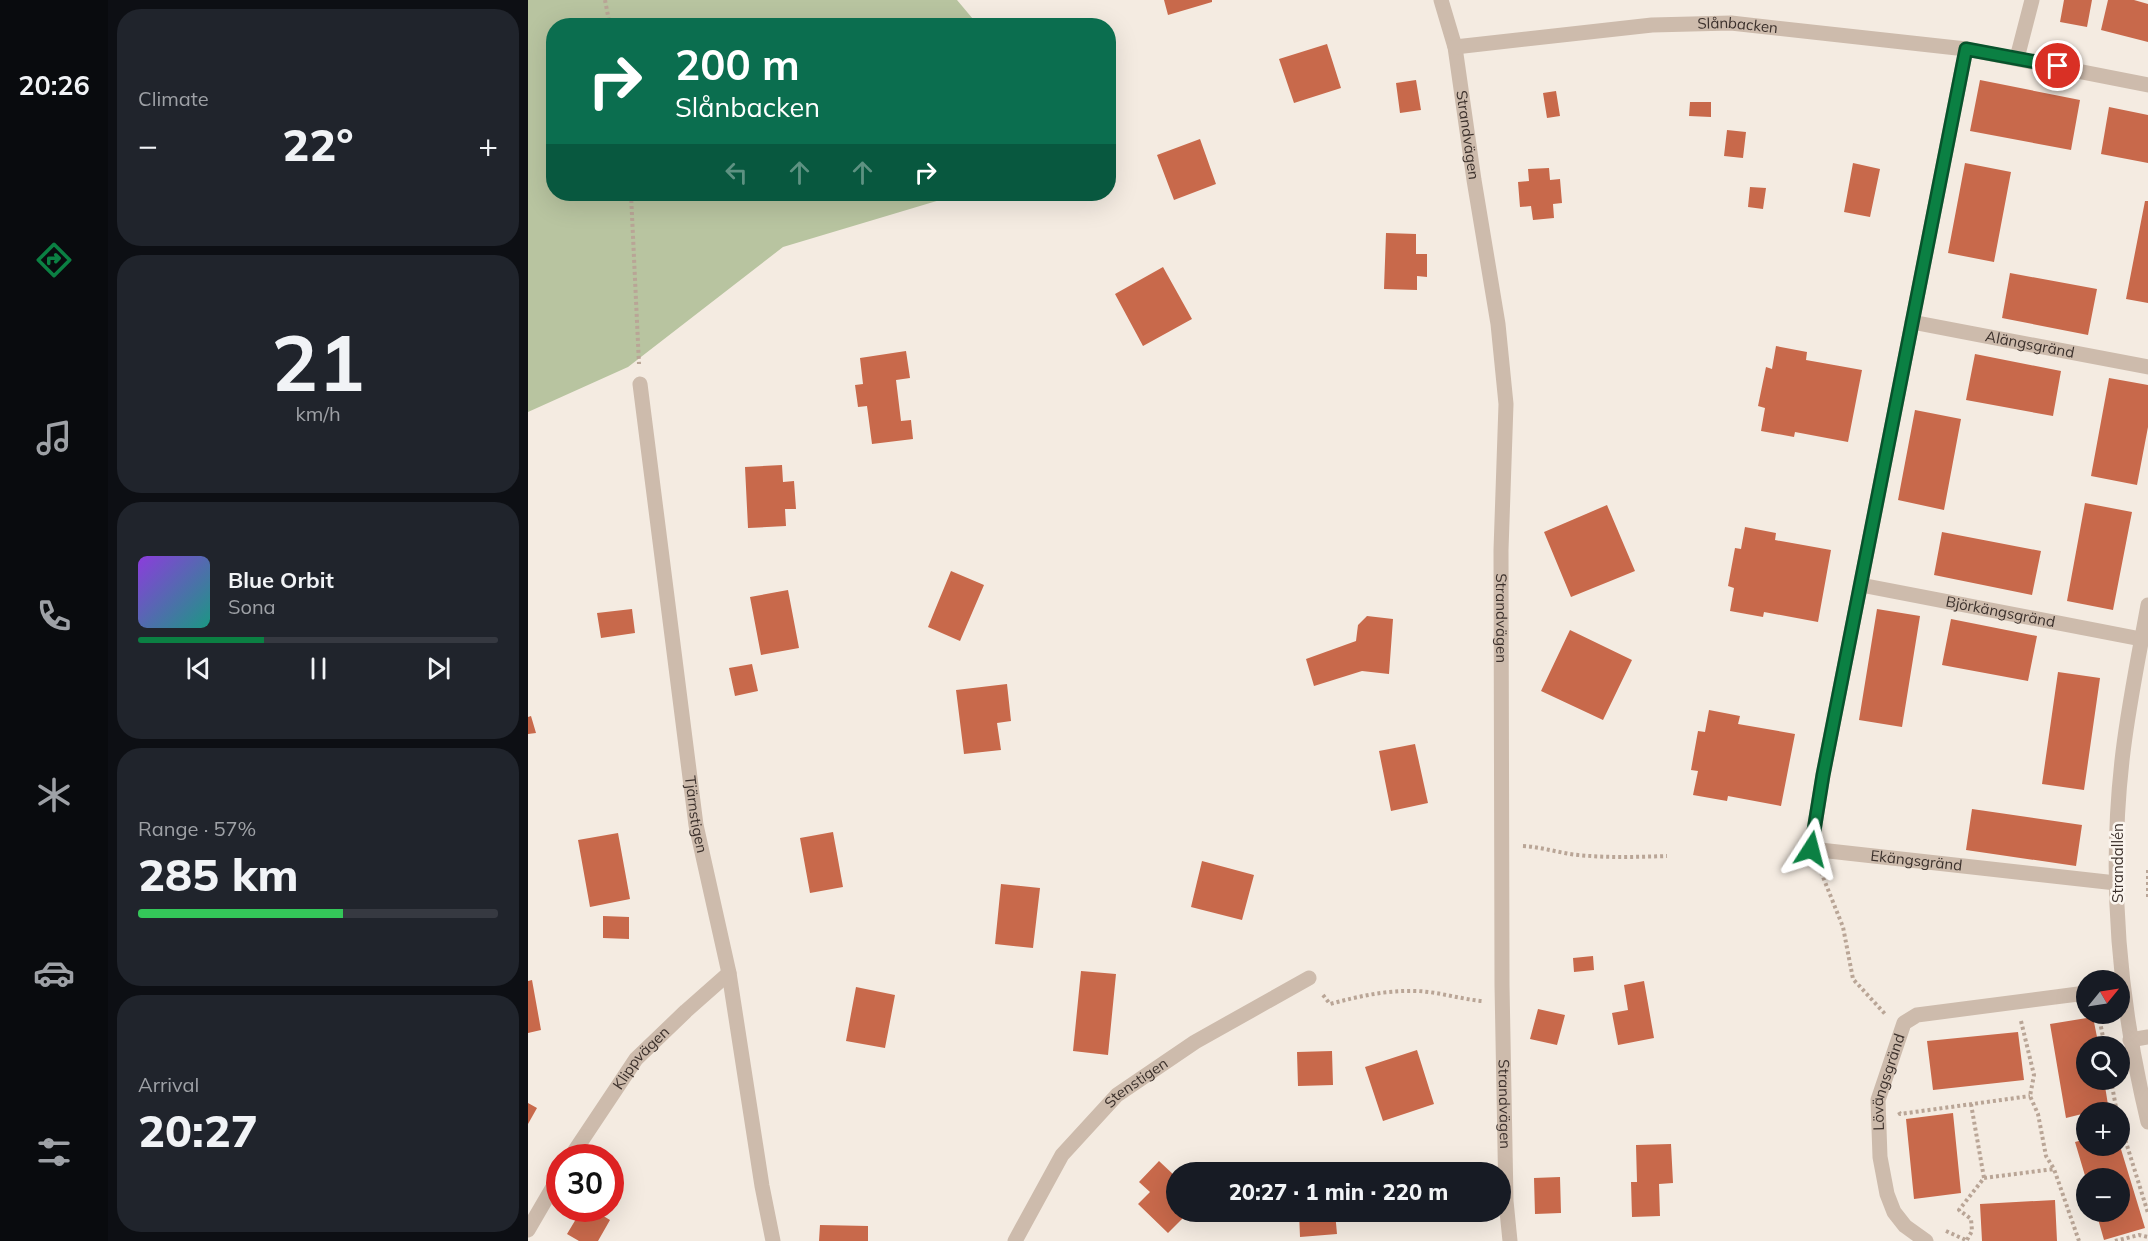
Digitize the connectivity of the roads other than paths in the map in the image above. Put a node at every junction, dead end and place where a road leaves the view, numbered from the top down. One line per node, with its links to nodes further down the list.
1 (1441, 0): 3 (street, Strandvägen)
2 (2032, 0): 5 (street)
3 (1455, 47): 4 (street, Slånbacken); 27 (street, Strandvägen)
4 (1966, 49): 5 (street, Slånbacken); 7 (street)
5 (2017, 58): 6 (street, Slånbacken)
6 (2148, 85)
7 (1912, 322): 8 (street, Alängsgränd); 10 (street)
8 (2148, 367)
9 (640, 384): 16 (street, Tjärnstigen)
10 (1861, 585): 12 (street, Björkängsgränd); 14 (street, Ekängsgränd)
11 (2148, 605): 12 (street, Strandallén)
12 (2141, 639): 13 (street, Strandallén)
13 (2142, 664): 14 (street, Strandallén)
14 (2116, 883): 15 (street, Strandallén)
15 (2121, 970)
16 (729, 974): 22 (street, Klippvägen); 25 (street, Tjärnstigen)
17 (1309, 978): 26 (street, Stenstigen)
18 (2076, 994): 28 (street, Lövängsgränd)
19 (2148, 1037): 20 (street)
20 (2130, 1040): 21 (street, Strandallén)
21 (2148, 1122)
22 (579, 1144)
23 (546, 1199): 24 (street)
24 (528, 1230)
25 (773, 1241)
26 (1015, 1241)
27 (1510, 1241)
28 (1926, 1241)

